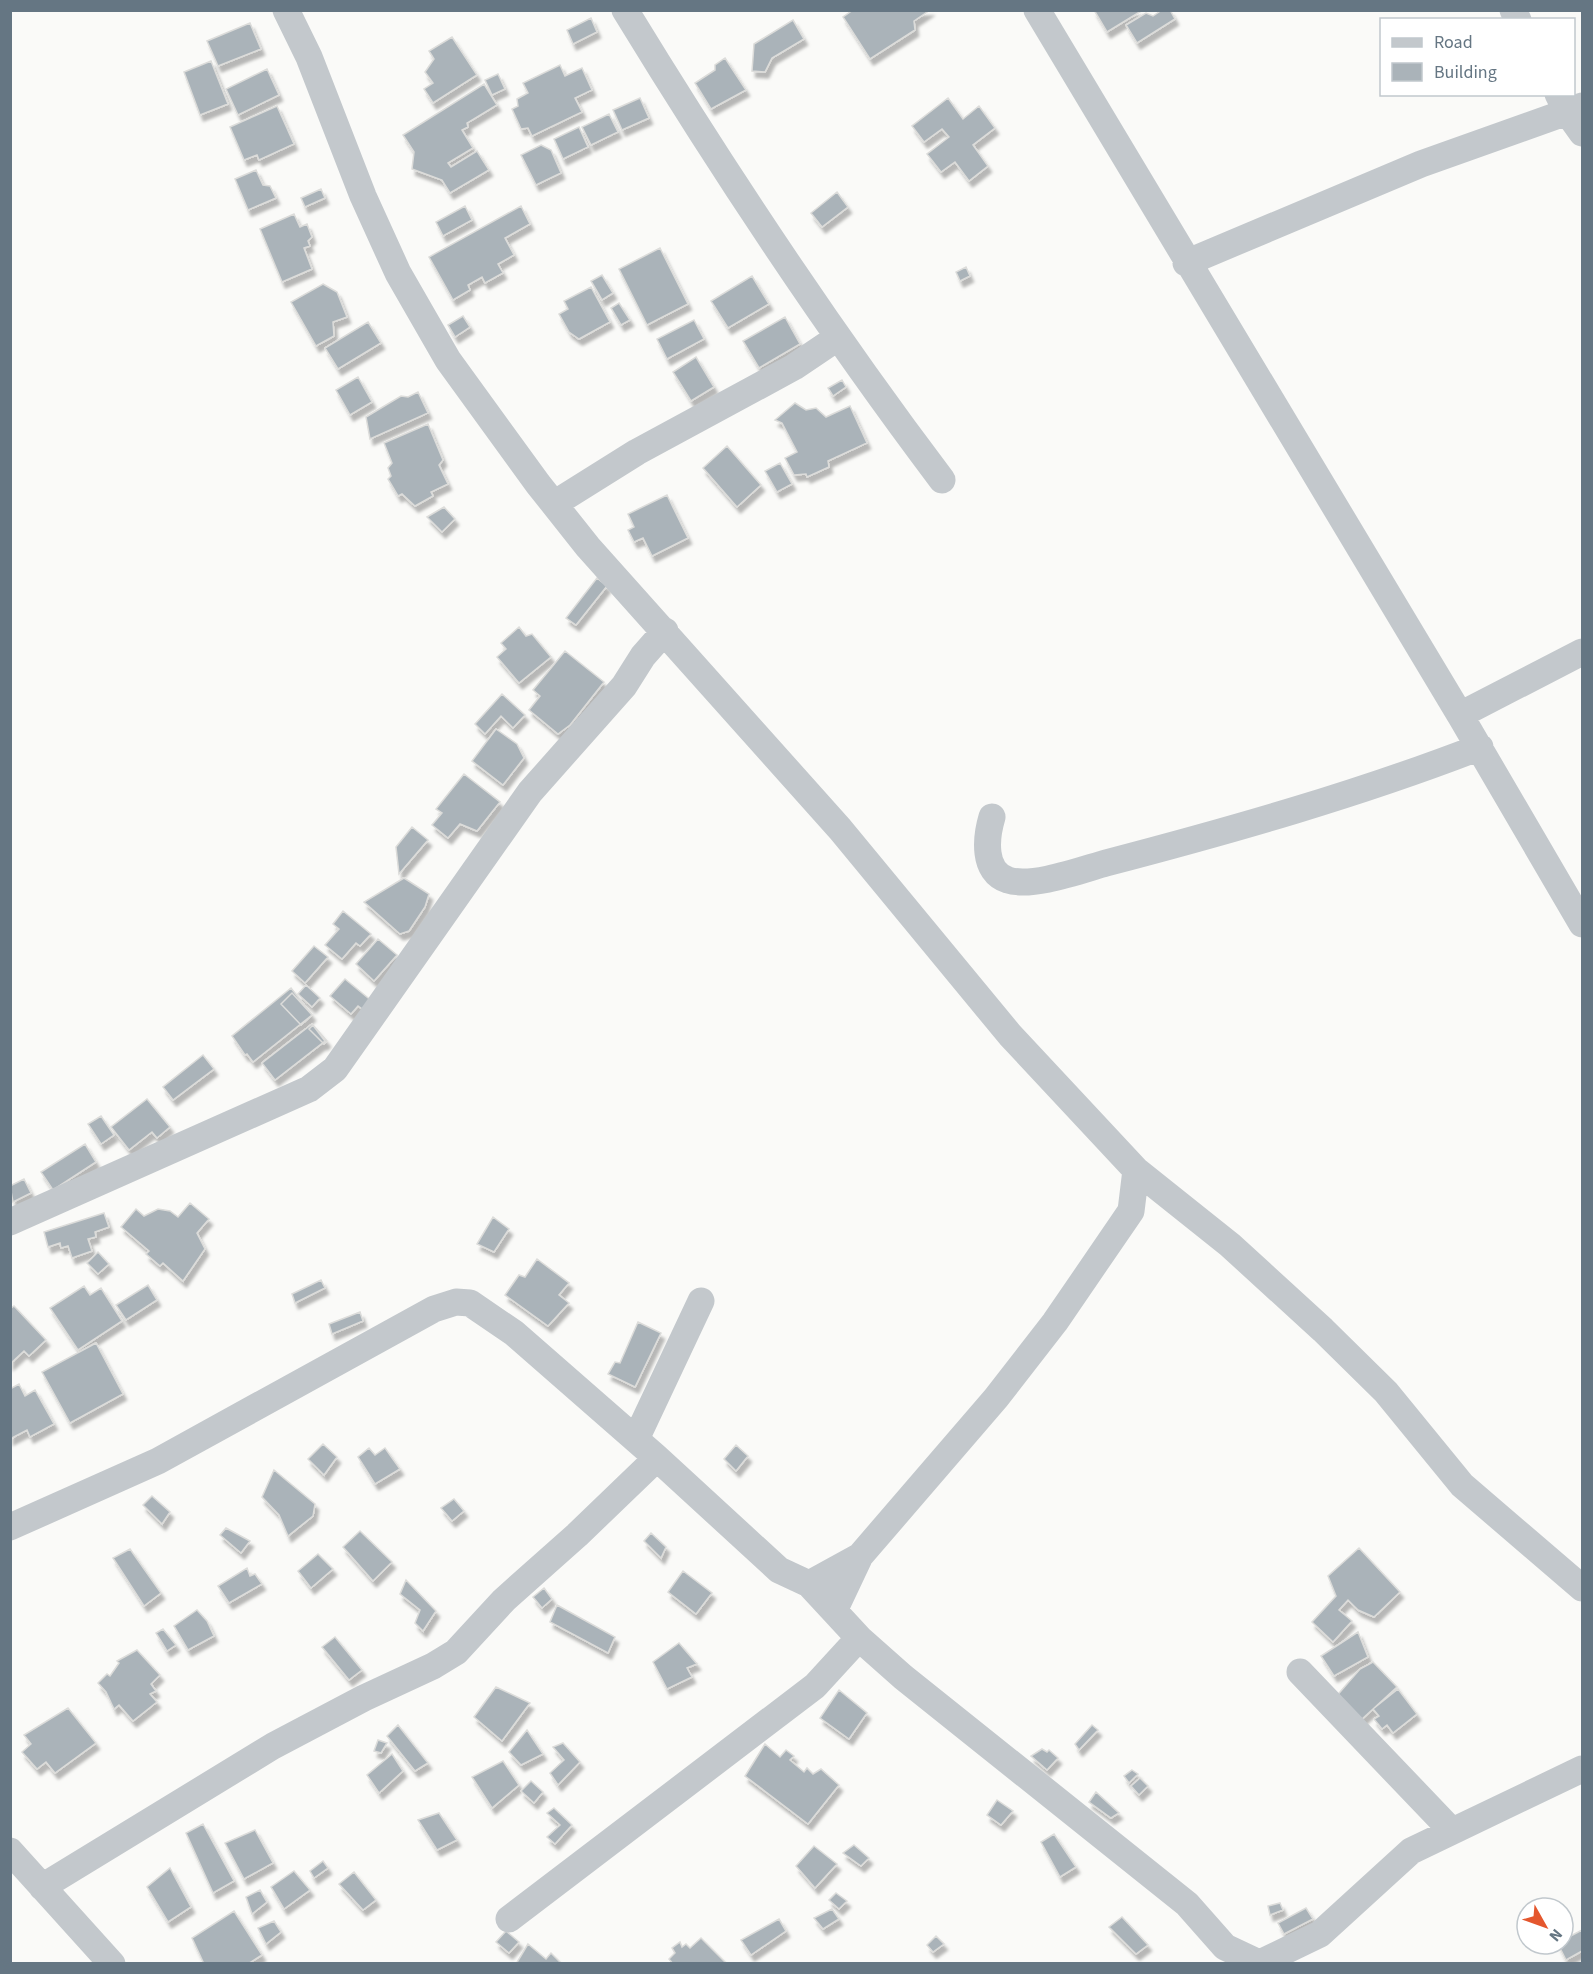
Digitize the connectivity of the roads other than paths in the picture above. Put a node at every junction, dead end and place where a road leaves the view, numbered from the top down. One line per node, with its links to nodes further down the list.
1 (286, 10): 9 (street)
2 (625, 10): 7 (street)
3 (1036, 10): 6 (street)
4 (1569, 104): 5 (street); 6 (street)
5 (1582, 133)
6 (1186, 263): 12 (street)
7 (837, 339): 8 (street); 9 (street)
8 (942, 480)
9 (554, 504): 10 (street)
10 (665, 631): 16 (street); 19 (street)
11 (1582, 652): 12 (street)
12 (1460, 715): 13 (street)
13 (1480, 747): 14 (street); 15 (street)
14 (992, 817)
15 (1582, 924)
16 (1136, 1170): 17 (street); 18 (street)
17 (1172, 1200): 18 (street); 26 (street)
18 (1131, 1211): 24 (street)
19 (14, 1215)
20 (701, 1300): 21 (street)
21 (636, 1439): 22 (street); 23 (street)
22 (657, 1458): 25 (street); 33 (street)
23 (10, 1527)
24 (860, 1556): 25 (street); 27 (street)
25 (809, 1584): 27 (street)
26 (1582, 1588)
27 (834, 1611): 28 (street)
28 (859, 1638): 34 (street); 35 (street)
29 (1300, 1672): 31 (street)
30 (1582, 1769): 31 (street)
31 (1451, 1830): 36 (street)
32 (10, 1851): 33 (street)
33 (42, 1887): 37 (street)
34 (509, 1919)
35 (1225, 1955): 36 (street)
36 (1259, 1963)
37 (112, 1964)

